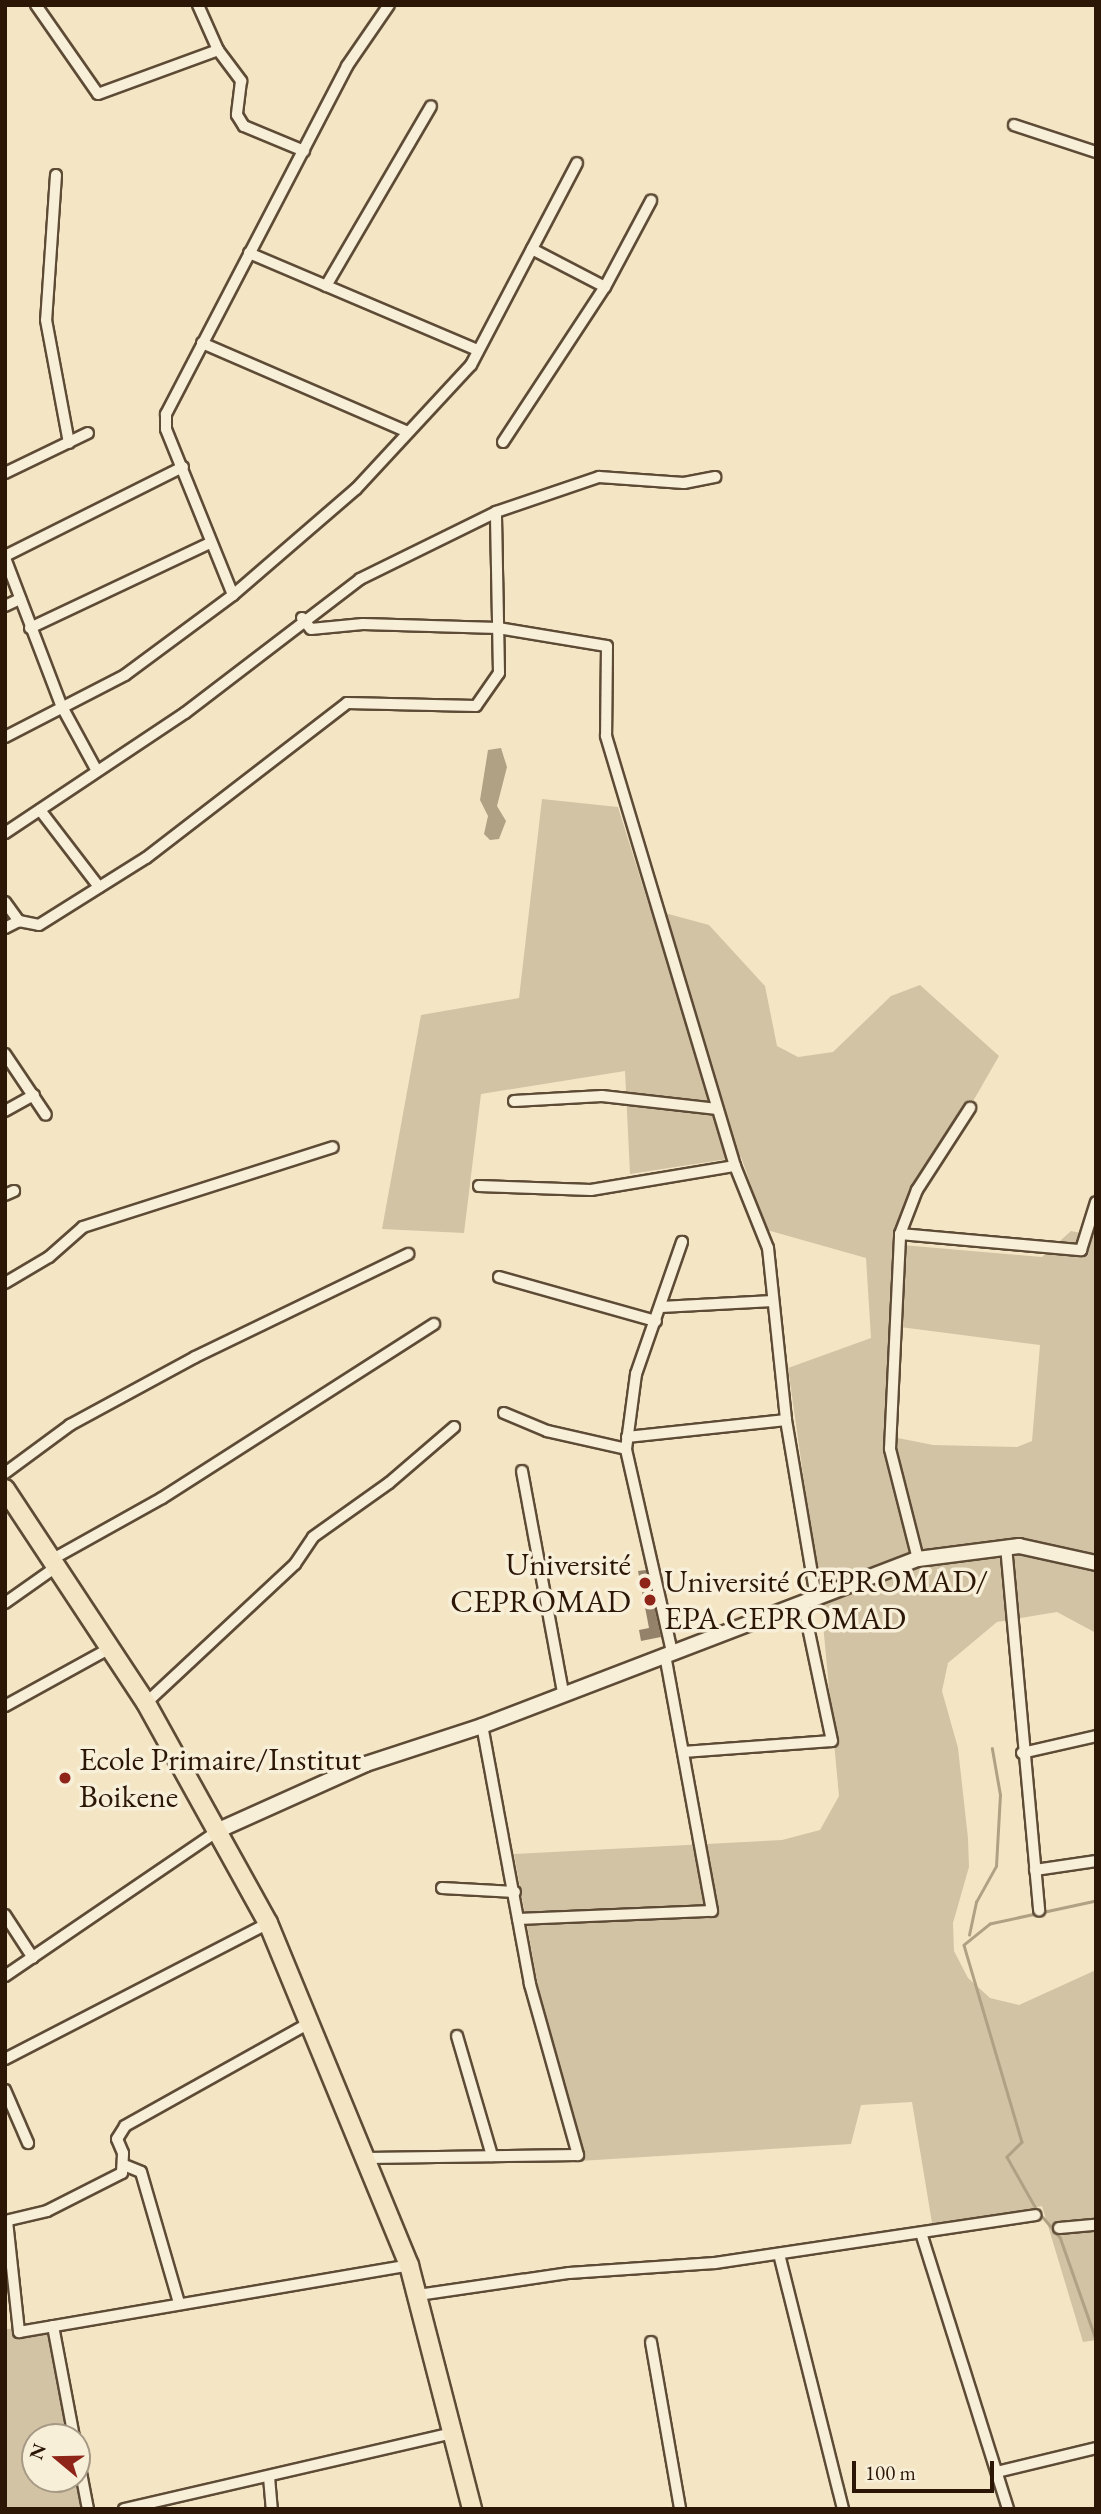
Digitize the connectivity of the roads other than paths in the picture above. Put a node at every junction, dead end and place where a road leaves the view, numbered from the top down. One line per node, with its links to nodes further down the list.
1 (36, 5): 4 (street)
2 (198, 5): 4 (street)
3 (389, 5): 7 (street)
4 (218, 50): 7 (street)
5 (431, 106): 14 (street)
6 (1014, 125): 8 (street)
7 (304, 151): 13 (street)
8 (1096, 152)
9 (577, 163): 12 (street)
10 (57, 175): 21 (street)
11 (651, 201): 15 (street)
12 (532, 249): 15 (street); 17 (street)
13 (249, 253): 14 (street); 16 (street)
14 (326, 286): 17 (street)
15 (605, 288): 20 (street)
16 (202, 343): 18 (street); 22 (street)
17 (478, 350): 18 (street)
18 (408, 432): 28 (street)
19 (88, 433): 21 (street)
20 (503, 442)
21 (69, 443): 23 (street)
22 (183, 467): 26 (street); 27 (street)
23 (5, 473)
24 (715, 477): 25 (street)
25 (496, 512): 31 (street); 33 (street)
26 (210, 543): 28 (street); 32 (street)
27 (5, 557): 29 (street)
28 (233, 595): 34 (street)
29 (20, 599): 30 (street); 32 (street)
30 (5, 607)
31 (302, 618): 33 (street); 36 (street)
32 (30, 628): 34 (street)
33 (498, 628): 39 (street); 47 (street)
34 (61, 705): 35 (street); 36 (street)
35 (5, 737)
36 (97, 771): 37 (street)
37 (40, 810): 38 (street); 39 (street)
38 (5, 833)
39 (99, 887): 41 (street)
40 (5, 902): 41 (street)
41 (19, 921): 42 (street)
42 (5, 928)
43 (5, 1054): 44 (street)
44 (34, 1095): 48 (street); 49 (street)
45 (514, 1101): 47 (street)
46 (970, 1108): 54 (street)
47 (717, 1109): 51 (street)
48 (5, 1111)
49 (47, 1115)
50 (333, 1147): 58 (street)
51 (735, 1166): 52 (street); 59 (street)
52 (479, 1186)
53 (1096, 1202): 54 (street)
54 (900, 1234): 72 (street)
55 (682, 1241): 60 (street)
56 (408, 1254): 69 (street)
57 (499, 1277): 61 (street)
58 (5, 1283)
59 (773, 1301): 60 (street); 64 (street)
60 (661, 1307): 61 (street)
61 (656, 1321): 66 (street)
62 (434, 1324): 73 (street)
63 (504, 1413): 67 (street)
64 (786, 1420): 66 (street); 75 (street)
65 (454, 1427): 80 (street)
66 (627, 1437): 67 (street)
67 (626, 1449): 78 (street)
68 (522, 1471): 79 (street)
69 (5, 1473)
70 (5, 1489): 73 (highway)
71 (1006, 1546): 72 (street); 74 (street); 85 (street)
72 (918, 1559): 75 (street)
73 (53, 1563): 76 (street); 77 (highway)
74 (1096, 1563)
75 (810, 1600): 78 (street); 84 (street)
76 (5, 1603)
77 (110, 1648): 80 (highway); 81 (street)
78 (669, 1653): 79 (street); 84 (street)
79 (563, 1692): 82 (street)
80 (146, 1703): 86 (highway)
81 (5, 1706)
82 (482, 1727): 86 (street); 90 (street)
83 (1096, 1736): 85 (street)
84 (683, 1752): 93 (street)
85 (1022, 1752): 88 (street)
86 (219, 1830): 94 (highway); 95 (street)
87 (1096, 1861): 88 (street)
88 (1035, 1870): 91 (street)
89 (442, 1888): 90 (street)
90 (515, 1892): 93 (street)
91 (1039, 1911)
92 (5, 1915): 95 (street)
93 (518, 1919): 102 (street)
94 (268, 1923): 97 (highway); 99 (street)
95 (33, 1958): 96 (street)
96 (5, 1976)
97 (312, 2021): 103 (highway); 104 (street)
98 (457, 2036): 102 (street)
99 (5, 2059)
100 (5, 2090): 101 (street)
101 (28, 2143)
102 (492, 2156): 103 (street)
103 (368, 2158): 111 (highway)
104 (124, 2165): 106 (street); 113 (street)
105 (1035, 2215): 109 (street)
106 (6, 2221): 114 (street)
107 (1096, 2225): 108 (street)
108 (1059, 2228)
109 (922, 2236): 110 (street); 119 (street)
110 (779, 2254): 112 (street); 126 (street)
111 (409, 2265): 112 (highway); 113 (street)
112 (418, 2295): 117 (highway)
113 (179, 2303): 114 (street)
114 (52, 2326): 116 (street)
115 (652, 2342): 125 (street)
116 (71, 2423)
117 (456, 2432): 120 (street); 124 (highway)
118 (1096, 2448): 119 (street)
119 (998, 2471): 127 (street)
120 (269, 2477): 121 (street); 123 (street)
121 (150, 2506): 122 (street)
122 (124, 2509)
123 (272, 2509)
124 (472, 2509)
125 (680, 2509)
126 (843, 2509)
127 (1009, 2509)

